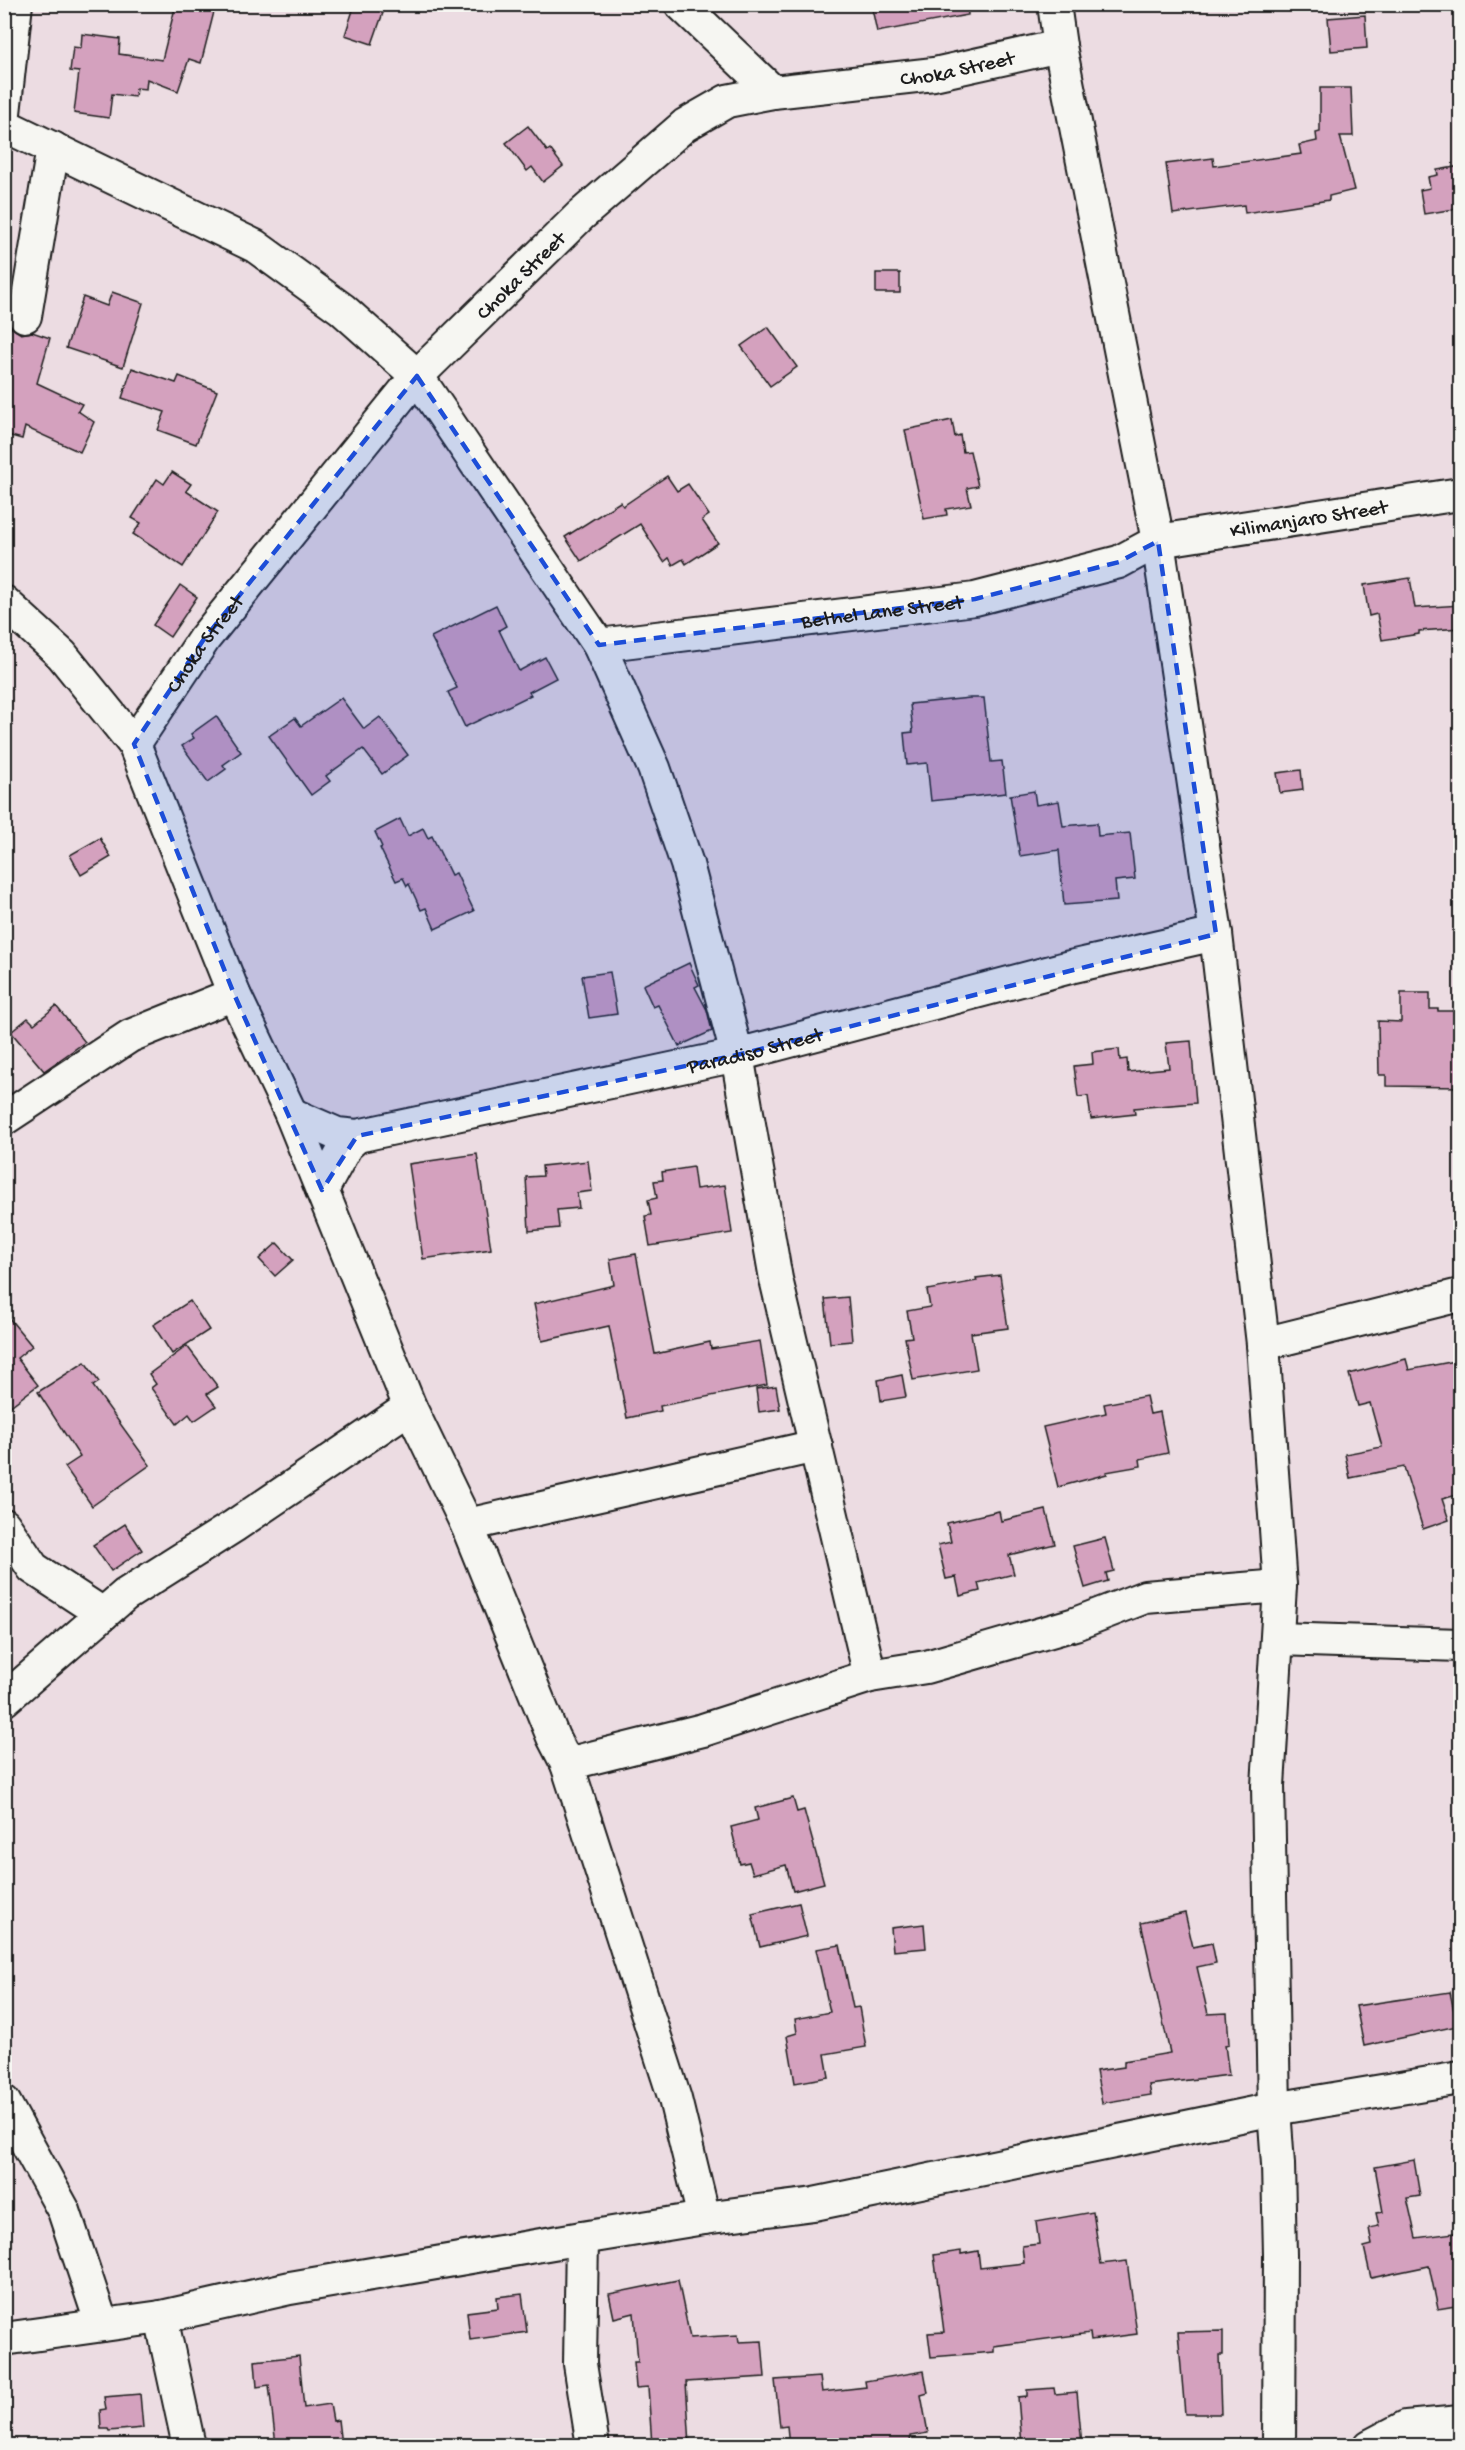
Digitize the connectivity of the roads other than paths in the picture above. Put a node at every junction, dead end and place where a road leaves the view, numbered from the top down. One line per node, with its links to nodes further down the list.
1 (16, 4): 6 (street)
2 (681, 4): 5 (street)
3 (1054, 4): 4 (street)
4 (1060, 46): 5 (street, Choka Street); 12 (street)
5 (773, 92): 10 (street, Choka Street)
6 (4, 113)
7 (4, 125): 8 (street)
8 (53, 148): 9 (street); 10 (street)
9 (25, 316)
10 (417, 375): 14 (street); 15 (street, Choka Street)
11 (1461, 494): 12 (street, Kilimanjaro Street)
12 (1158, 541): 14 (street, Bethel Lane Street); 16 (street)
13 (4, 602): 15 (street)
14 (598, 645): 18 (street)
15 (134, 744): 17 (street)
16 (1216, 933): 18 (street, Paradiso Street); 24 (street)
17 (234, 994): 19 (street); 20 (street)
18 (737, 1055): 21 (street, Paradiso Street); 26 (street)
19 (291, 1114): 21 (street, Paradiso Street); 22 (street)
20 (4, 1119)
21 (357, 1136): 22 (street)
22 (322, 1190): 25 (street)
23 (1461, 1295): 24 (street)
24 (1263, 1344): 29 (street)
25 (410, 1407): 28 (street); 30 (street)
26 (816, 1446): 28 (street); 33 (street)
27 (4, 1525): 30 (street)
28 (467, 1525): 35 (street)
29 (1280, 1586): 31 (street); 33 (street)
30 (103, 1614): 34 (street)
31 (1278, 1639): 32 (street); 38 (street)
32 (1461, 1644)
33 (870, 1676): 35 (street)
34 (4, 1700)
35 (567, 1764): 39 (street)
36 (1461, 2078): 38 (street)
37 (4, 2102): 42 (street)
38 (1274, 2109): 39 (street); 47 (street)
39 (704, 2218): 40 (street)
40 (582, 2238): 41 (street); 46 (street)
41 (161, 2317): 42 (street); 45 (street)
42 (102, 2325): 43 (street)
43 (4, 2339)
44 (1461, 2422): 48 (street)
45 (189, 2445)
46 (593, 2445)
47 (1279, 2445)
48 (1370, 2445)

